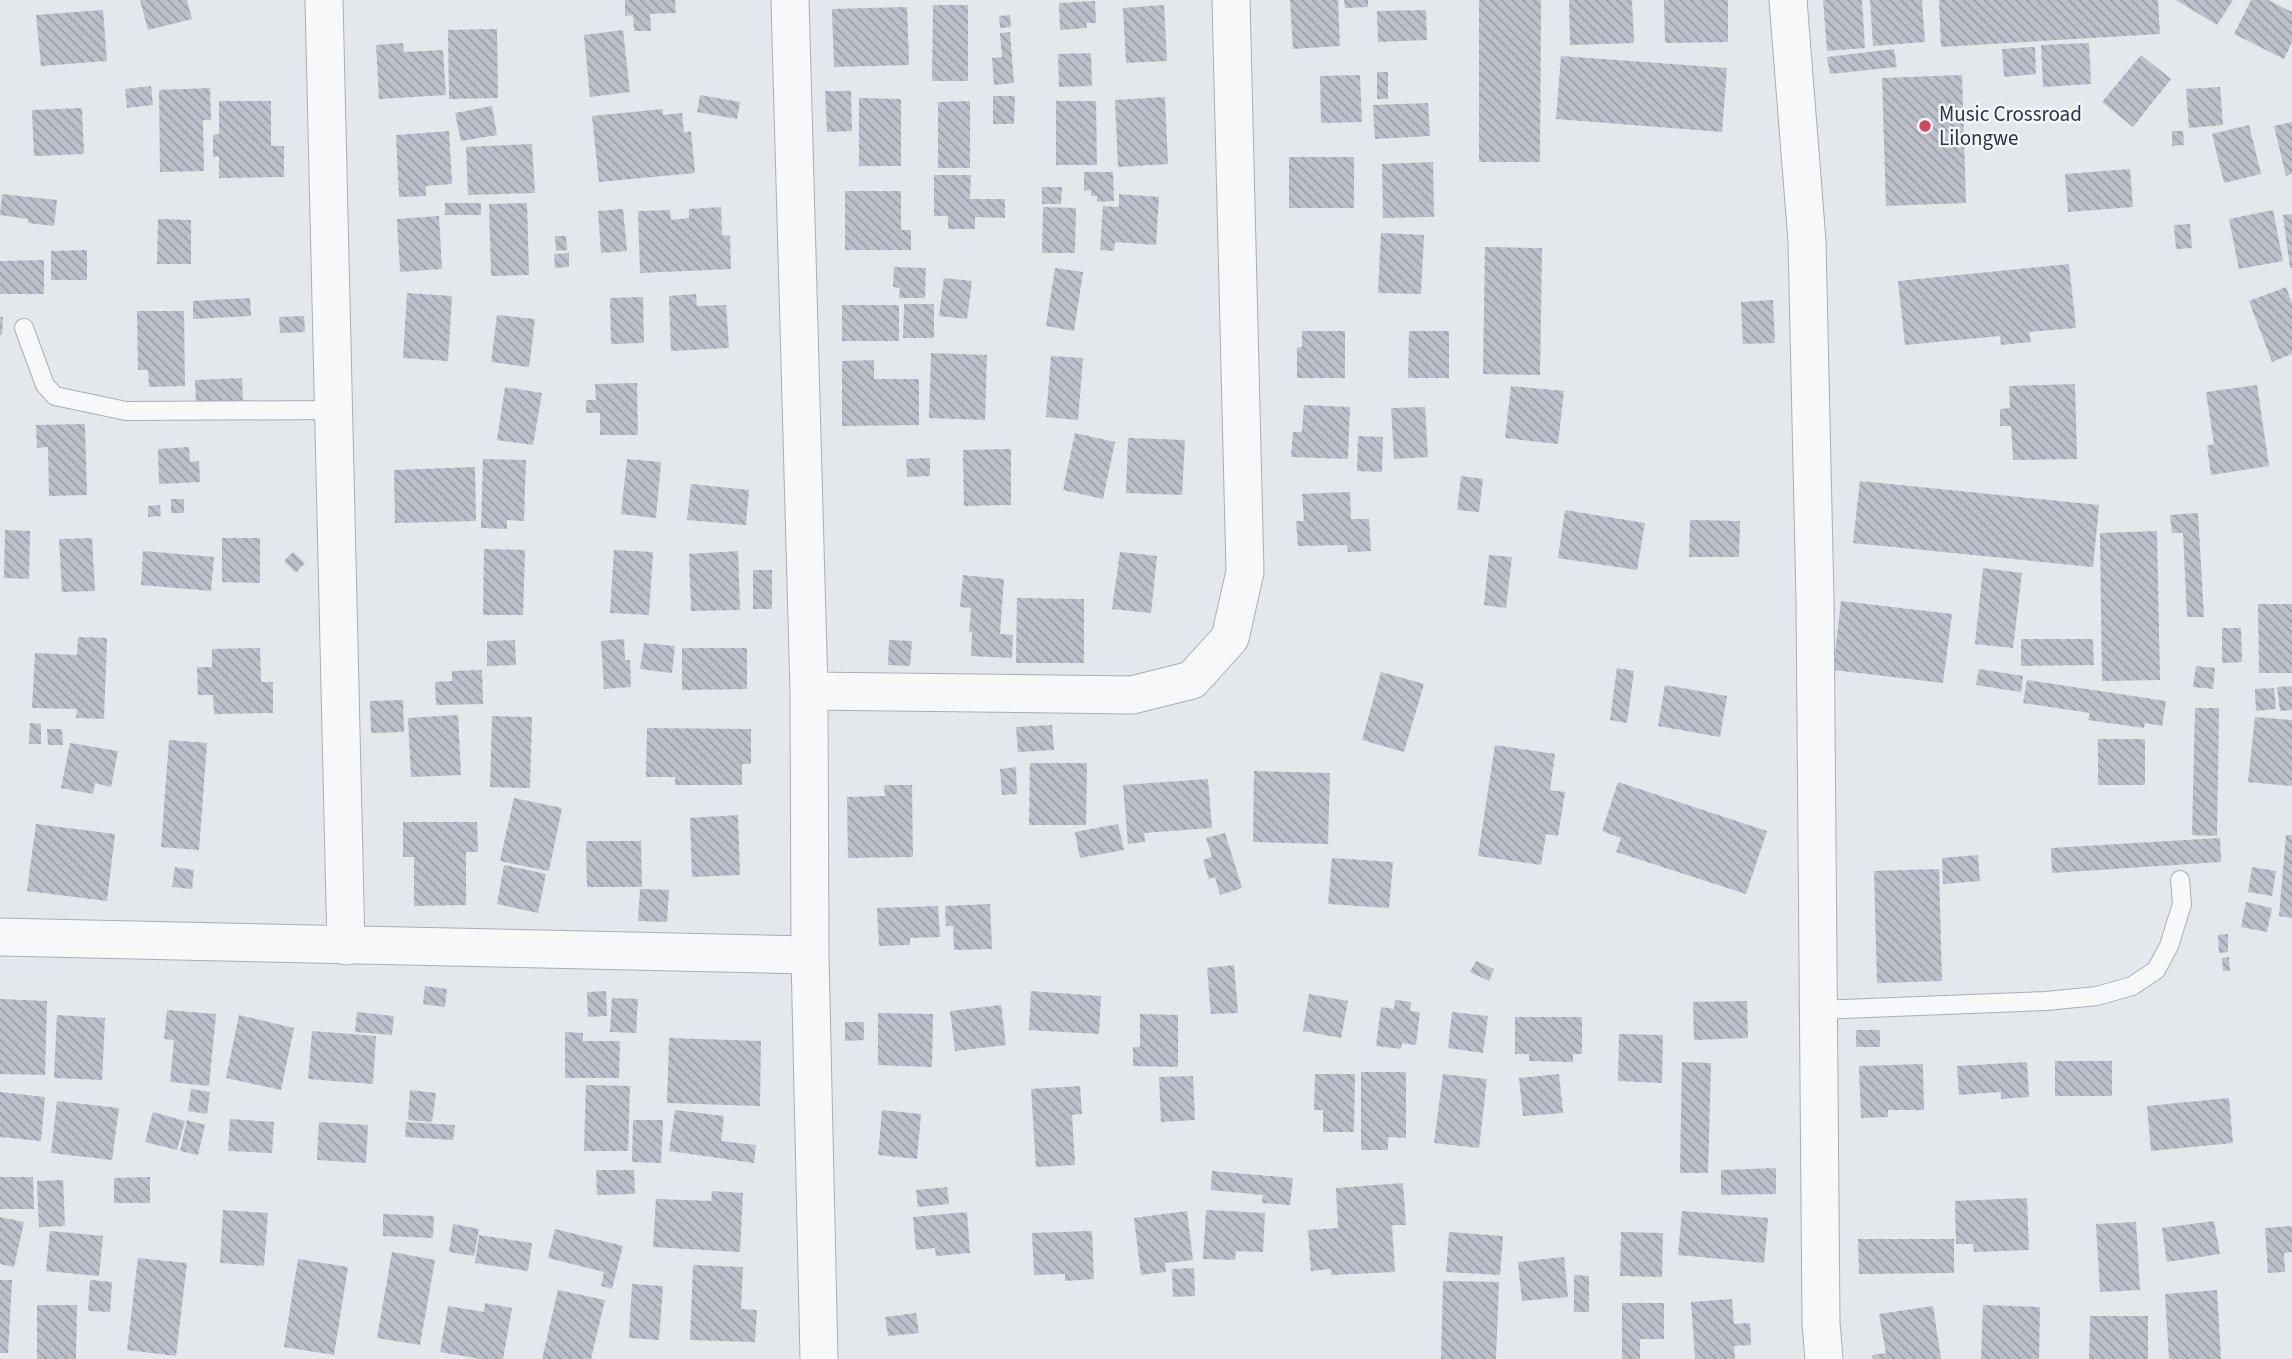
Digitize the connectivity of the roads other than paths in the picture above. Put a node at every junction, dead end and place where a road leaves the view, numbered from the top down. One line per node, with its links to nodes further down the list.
1 (324, 0): 6 (street)
2 (790, 0): 7 (street)
3 (1231, 0): 7 (street)
4 (1788, 0): 12 (street)
5 (24, 328): 6 (lane)
6 (333, 410): 10 (street)
7 (809, 691): 11 (street)
8 (2180, 880): 12 (lane)
9 (0, 937): 10 (street)
10 (346, 946): 11 (street)
11 (810, 954): 13 (street)
12 (1818, 1010): 14 (street)
13 (819, 1359)
14 (1824, 1359)

